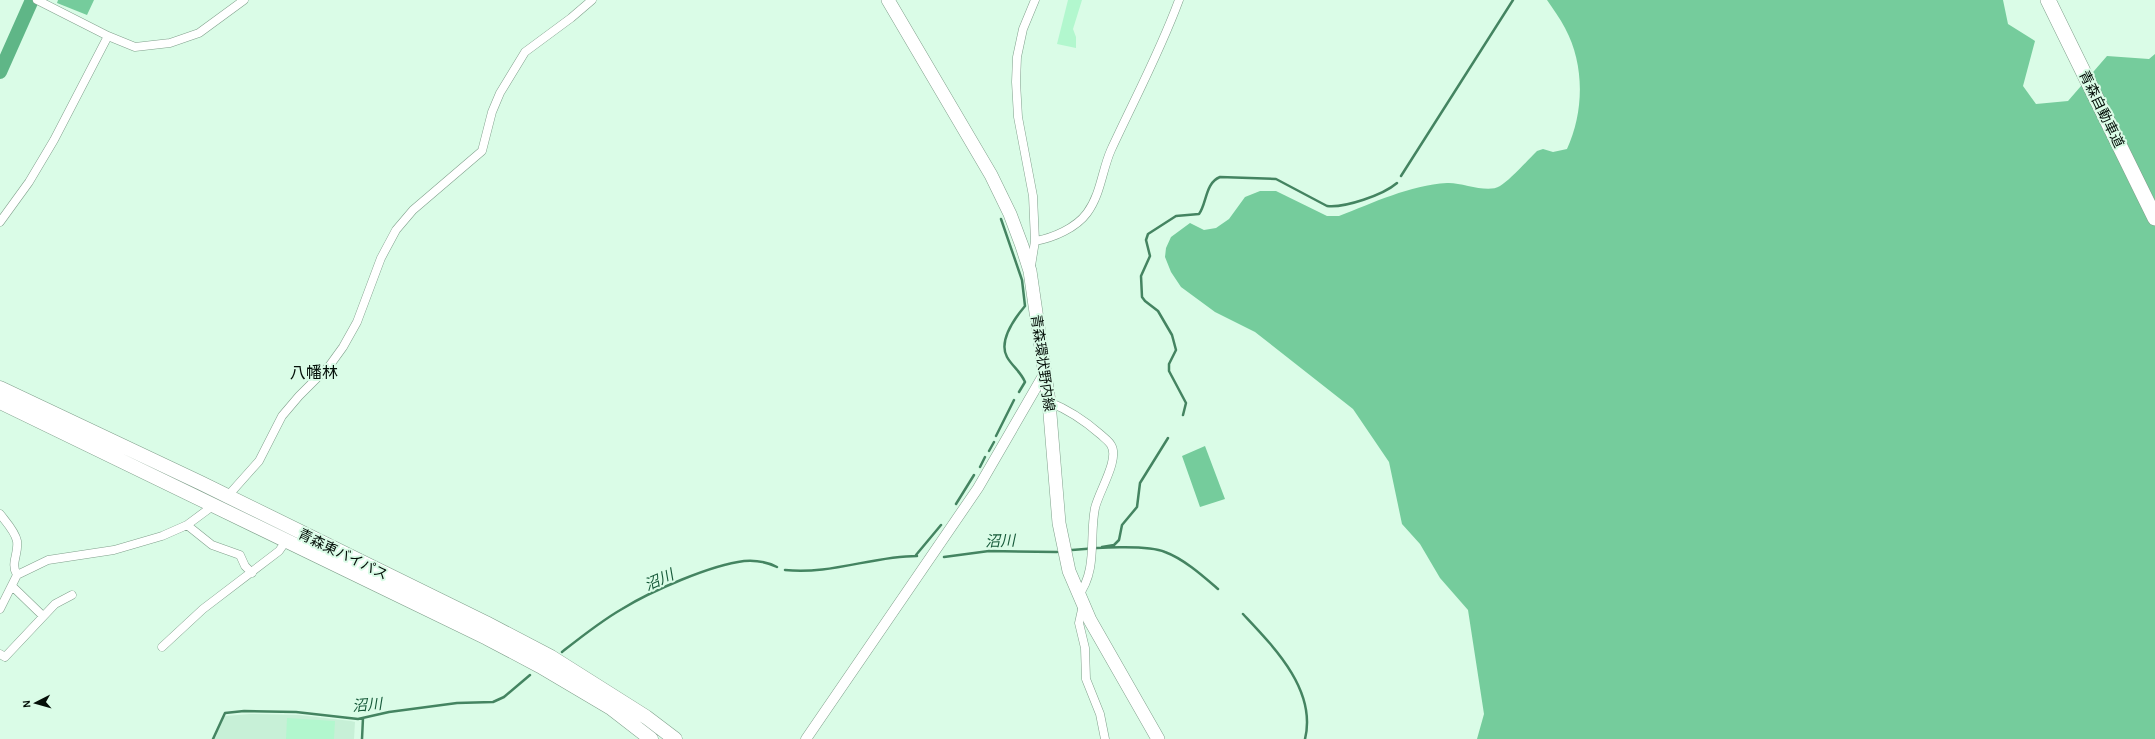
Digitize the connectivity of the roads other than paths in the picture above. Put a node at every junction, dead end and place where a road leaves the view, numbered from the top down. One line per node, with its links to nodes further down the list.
1 (37, 0): 8 (street)
2 (244, 0): 8 (street)
3 (592, 0): 17 (street)
4 (888, 0): 12 (main road, 青森環状野内線)
5 (1035, 0): 11 (street)
6 (1179, 0): 11 (street)
7 (2048, 0): 9 (highway, 青森自動車道)
8 (108, 36): 10 (street)
9 (2155, 218)
10 (0, 222)
11 (1035, 241): 12 (street)
12 (1030, 271): 13 (main road, 青森環状野内線)
13 (1044, 374): 16 (main road, 青森環状野内線); 33 (street)
14 (0, 388): 17 (highway, 青森東バイパス)
15 (0, 402): 18 (highway, 青森東バイパス)
16 (1049, 402): 26 (main road, 青森環状野内線); 26 (street)
17 (228, 497): 18 (street); 32 (highway, 青森東バイパス)
18 (213, 505): 20 (street); 21 (highway, 青森東バイパス)
19 (0, 514): 23 (street)
20 (187, 525): 22 (street); 23 (street)
21 (286, 541): 22 (street); 31 (highway, 青森東バイパス)
22 (252, 573): 29 (street)
23 (17, 575): 24 (street)
24 (12, 586): 27 (street); 28 (street)
25 (72, 595): 28 (street)
26 (1080, 600): 34 (street); 35 (main road, 青森環状野内線)
27 (0, 610)
28 (44, 616): 30 (street)
29 (162, 647)
30 (0, 654)
31 (651, 739)
32 (676, 739)
33 (806, 739)
34 (1105, 739)
35 (1158, 739)

